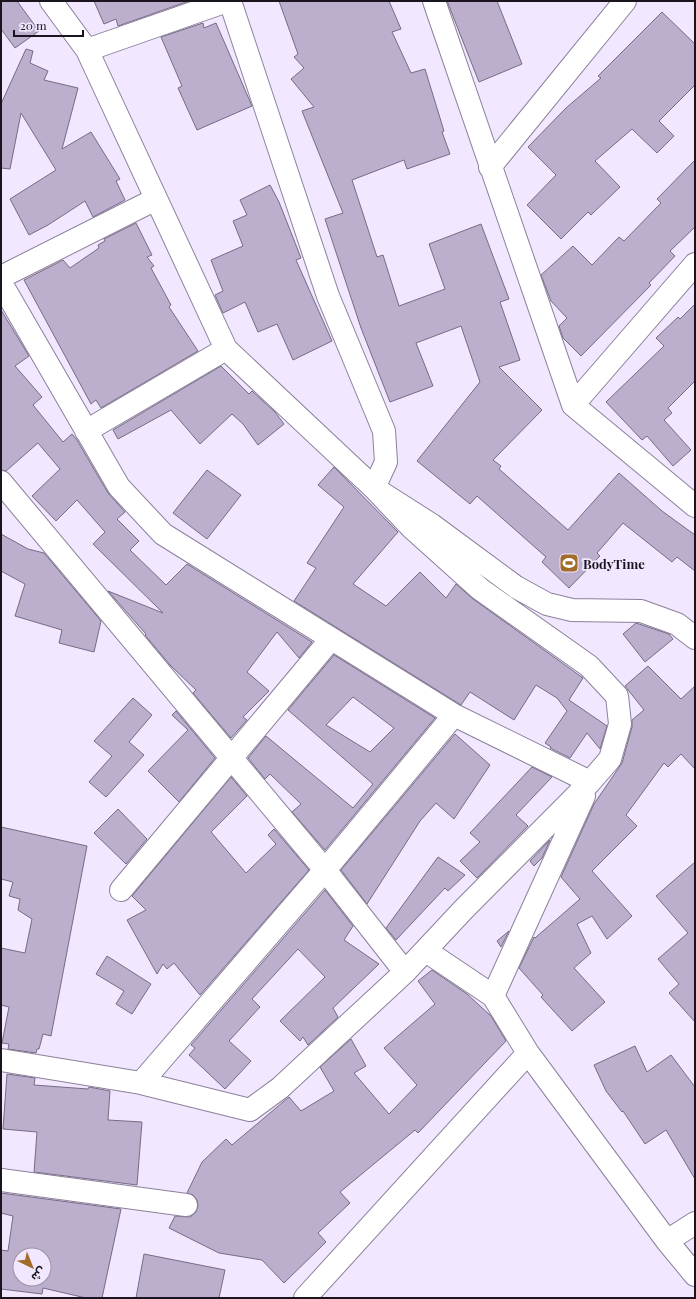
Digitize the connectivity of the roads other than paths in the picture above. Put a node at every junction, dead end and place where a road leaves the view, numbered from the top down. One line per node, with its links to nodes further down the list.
1 (51, 1): 6 (street)
2 (228, 1): 5 (street); 16 (street)
3 (434, 1): 7 (street)
4 (625, 1): 7 (street)
5 (174, 10): 6 (street)
6 (86, 50): 8 (street)
7 (490, 166): 13 (street)
8 (156, 199): 10 (street); 12 (street)
9 (695, 264): 13 (street)
10 (1, 277)
11 (1, 283): 14 (street)
12 (226, 349): 14 (street); 16 (street)
13 (573, 405): 17 (street)
14 (86, 431): 19 (street)
15 (1, 482): 21 (street)
16 (374, 488): 18 (street); 22 (street)
17 (695, 506)
18 (695, 638)
19 (331, 639): 20 (street); 21 (street)
20 (454, 715): 22 (street); 23 (street)
21 (232, 758): 23 (street); 24 (street)
22 (590, 782): 25 (street); 27 (street)
23 (324, 870): 26 (street); 30 (street)
24 (121, 890)
25 (426, 951): 26 (street); 27 (street)
26 (405, 972): 30 (street)
27 (493, 996): 28 (street)
28 (528, 1053): 34 (street); 36 (street)
29 (1, 1060): 30 (street)
30 (141, 1084)
31 (1, 1180): 32 (street)
32 (186, 1205)
33 (695, 1222): 34 (street)
34 (667, 1241): 35 (street)
35 (695, 1276)
36 (305, 1298)

